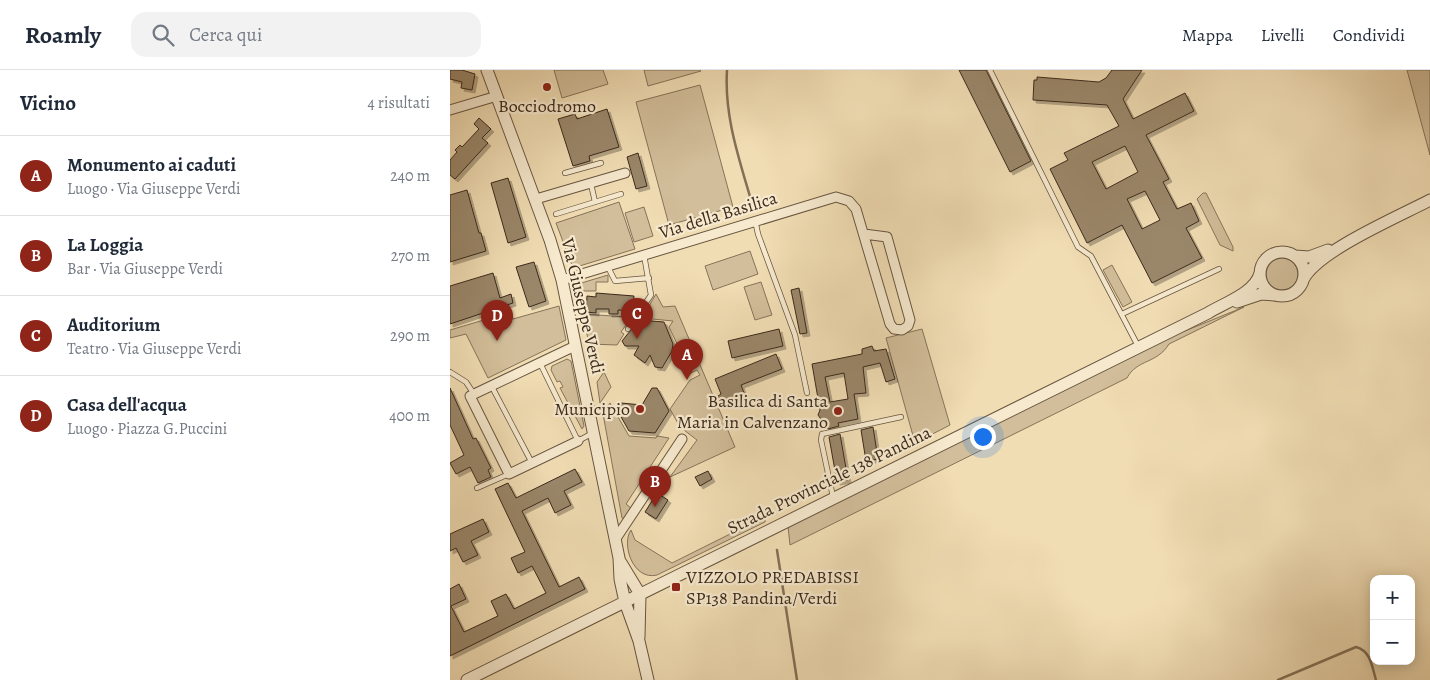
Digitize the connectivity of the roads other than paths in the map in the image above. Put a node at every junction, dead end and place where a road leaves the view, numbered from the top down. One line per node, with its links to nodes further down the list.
1 (487, 70): 3 (street, Via Giuseppe Verdi)
2 (990, 70): 27 (lane)
3 (497, 96): 4 (street); 10 (street, Via Giuseppe Verdi)
4 (450, 110)
5 (601, 163): 6 (lane)
6 (565, 173)
7 (626, 173): 8 (street)
8 (590, 183): 10 (street); 12 (lane)
9 (621, 194): 12 (lane)
10 (536, 199): 23 (street, Via Giuseppe Verdi)
11 (1430, 200): 16 (street)
12 (595, 202): 13 (lane)
13 (556, 214)
14 (755, 220): 15 (street, Via della Basilica); 17 (street, Via della Basilica); 34 (lane)
15 (864, 234): 15 (street, Via della Basilica)
16 (1346, 243): 18 (street); 24 (street)
17 (644, 255): 19 (street, Via della Basilica); 22 (lane)
18 (1295, 256): 21 (street); 24 (street)
19 (608, 266): 22 (lane); 23 (street, Via della Basilica)
20 (1219, 269): 27 (lane)
21 (1260, 273): 25 (street); 26 (street, Strada Provinciale 138 Pandina)
22 (649, 278): 28 (lane)
23 (562, 280): 29 (street, Via Giuseppe Verdi)
24 (1304, 280): 25 (street)
25 (1276, 295): 26 (street, Strada Provinciale 138 Pandina)
26 (1208, 313): 30 (street, Strada Provinciale 138 Pandina)
27 (1122, 314): 30 (lane)
28 (628, 329)
29 (575, 346): 31 (street); 37 (street, Via Giuseppe Verdi)
30 (1138, 346): 43 (street, Strada Provinciale 138 Pandina)
31 (540, 362): 33 (street); 39 (lane)
32 (450, 372): 35 (lane)
33 (491, 385): 35 (street); 40 (lane)
34 (808, 393)
35 (474, 394): 41 (street)
36 (901, 417): 43 (lane)
37 (592, 433): 39 (lane); 44 (street, Via Giuseppe Verdi)
38 (682, 439): 44 (street)
39 (578, 441): 40 (street)
40 (532, 463): 41 (street)
41 (508, 474): 42 (lane)
42 (478, 488)
43 (833, 498): 46 (street, Strada Provinciale 138 Pandina)
44 (615, 540): 45 (street, Via Giuseppe Verdi)
45 (618, 558): 46 (street); 47 (street, Via Giuseppe Verdi)
46 (640, 594): 47 (street, Strada Provinciale 138 Pandina); 48 (street)
47 (625, 602): 48 (street, Via Giuseppe Verdi); 49 (street, Strada Provinciale 138 Pandina)
48 (639, 641): 50 (street)
49 (467, 680)
50 (648, 680)

